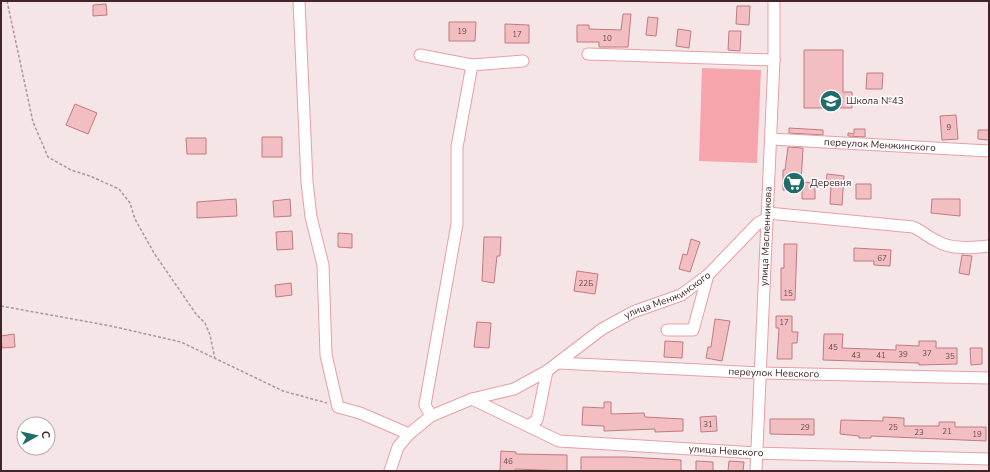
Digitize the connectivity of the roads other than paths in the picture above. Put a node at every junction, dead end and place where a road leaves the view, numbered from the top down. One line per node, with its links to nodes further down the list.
1 (299, 1): 21 (street)
2 (774, 1): 5 (street, улица Масленникова)
3 (588, 54): 5 (street)
4 (420, 55): 7 (street)
5 (774, 60): 8 (street, улица Масленникова)
6 (523, 61): 7 (street)
7 (472, 65): 19 (street)
8 (771, 139): 9 (street, переулок Менжинского); 10 (street, улица Масленникова)
9 (989, 151)
10 (768, 215): 11 (street); 12 (street, улица Менжинского); 16 (street, улица Масленникова)
11 (989, 246)
12 (708, 275): 13 (street); 14 (street, улица Менжинского)
13 (667, 330)
14 (558, 363): 15 (street, улица Менжинского); 16 (street, переулок Невского)
15 (547, 371): 18 (street, улица Менжинского); 20 (street)
16 (761, 373): 17 (street, переулок Невского); 22 (street, улица Масленникова)
17 (989, 378)
18 (472, 399): 19 (street, улица Менжинского); 20 (street, улица Невского)
19 (431, 416): 21 (street, улица Менжинского)
20 (528, 426): 22 (street, улица Невского)
21 (409, 434): 24 (street, улица Менжинского)
22 (757, 453): 23 (street, улица Невского); 25 (street, улица Масленникова)
23 (989, 459)
24 (390, 471)
25 (756, 471)

